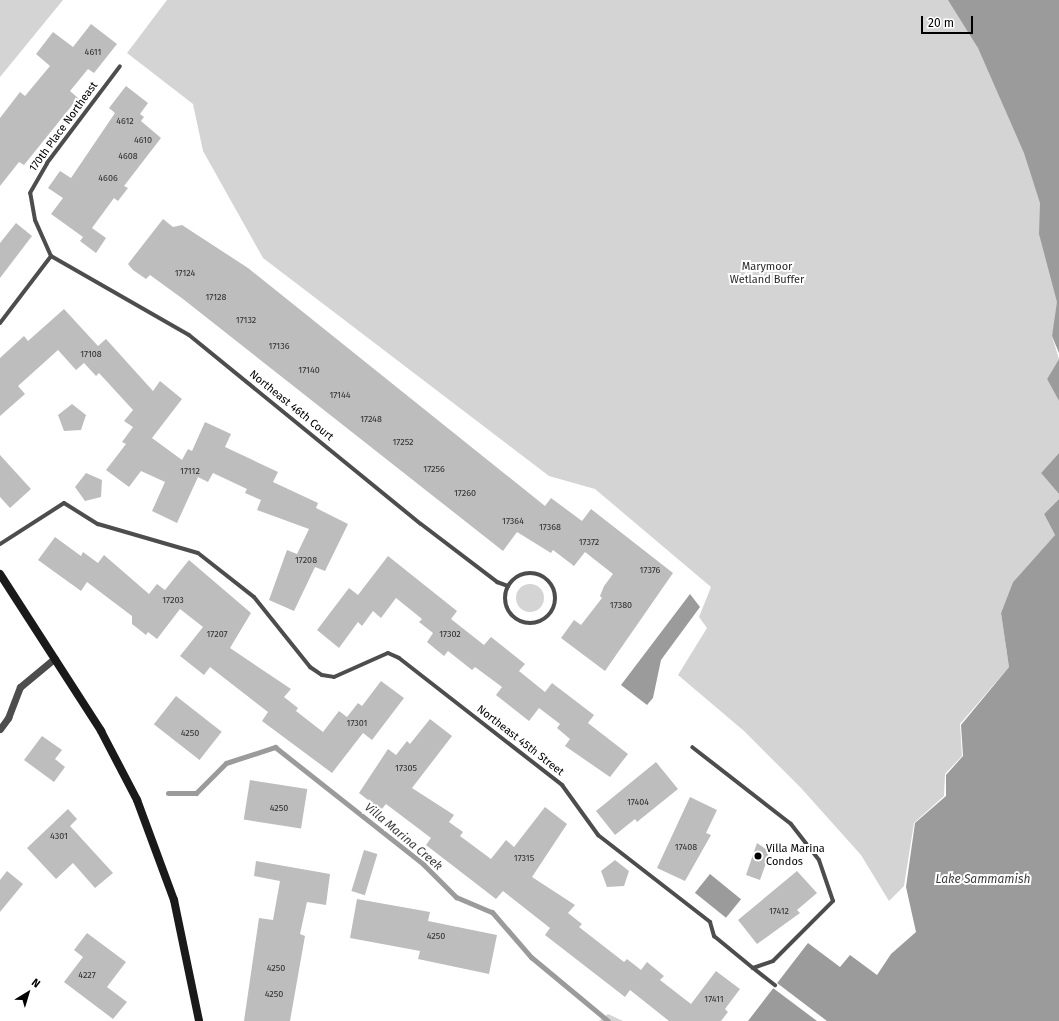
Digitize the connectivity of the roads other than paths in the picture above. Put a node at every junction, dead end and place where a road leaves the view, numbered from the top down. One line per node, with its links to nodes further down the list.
1 (120, 66): 2 (street, 170th Place Northeast)
2 (51, 256): 3 (street); 6 (street, Northeast 46th Court)
3 (0, 323)
4 (0, 544): 10 (street, Northeast 45th Street)
5 (0, 574): 7 (main road)
6 (508, 586): 6 (street)
7 (55, 658): 8 (street); 12 (main road)
8 (0, 729)
9 (692, 747): 10 (street)
10 (753, 968): 11 (street)
11 (775, 985)
12 (199, 1021)

